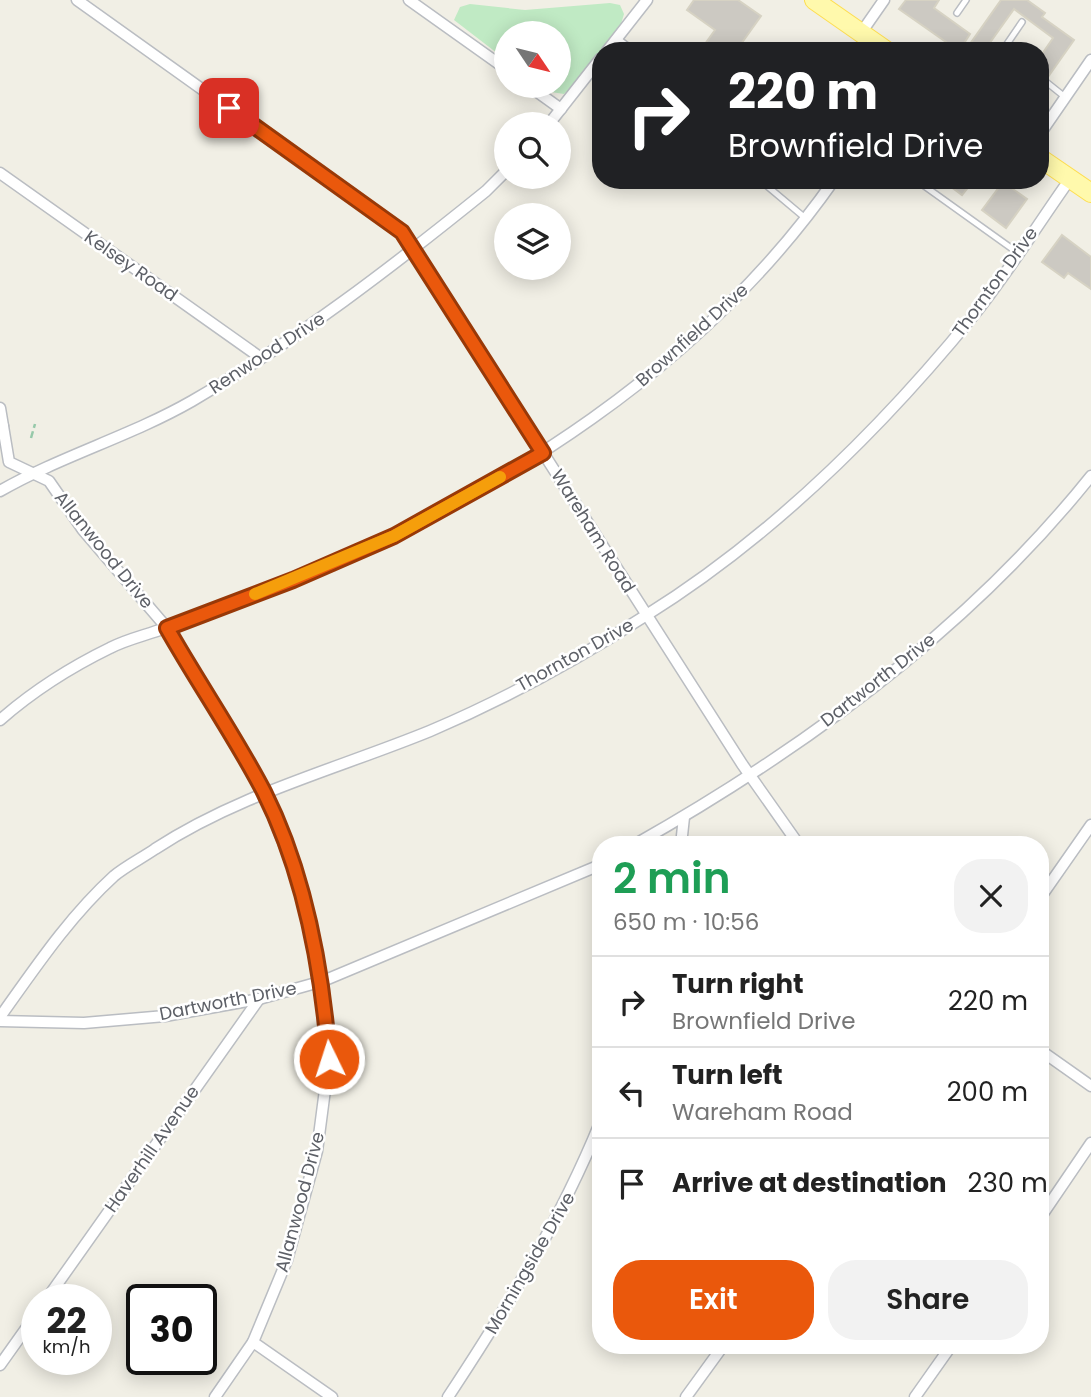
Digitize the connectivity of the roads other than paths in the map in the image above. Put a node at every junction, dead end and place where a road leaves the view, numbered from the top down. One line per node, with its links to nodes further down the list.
1 (77, 0): 33 (street, Wareham Road)
2 (410, 0): 15 (street)
3 (646, 0): 10 (street)
4 (814, 0): 9 (main road)
5 (884, 0): 9 (street)
6 (966, 0): 7 (lane)
7 (957, 13)
8 (1023, 23): 14 (lane)
9 (861, 33): 13 (main road)
10 (617, 38): 11 (street); 12 (lane)
11 (614, 42)
12 (622, 42)
13 (874, 42)
14 (1009, 42)
15 (494, 60)
16 (1091, 60): 19 (street)
17 (592, 69): 21 (street)
18 (1049, 84): 19 (lane)
19 (1065, 97): 23 (street)
20 (546, 98): 21 (street)
21 (561, 109): 22 (street)
22 (559, 112)
23 (1049, 121)
24 (1049, 165): 26 (main road)
25 (0, 173): 35 (street, Kelsey Road)
26 (1069, 179): 31 (main road); 34 (street, Thornton Drive)
27 (494, 181): 33 (street, Renwood Drive)
28 (771, 189): 32 (lane)
29 (827, 189): 32 (street, Brownfield Drive)
30 (929, 189): 34 (lane)
31 (1091, 193)
32 (804, 217): 38 (street, Brownfield Drive)
33 (414, 250): 35 (street, Renwood Drive); 38 (street, Wareham Road)
34 (1018, 253): 42 (street, Thornton Drive)
35 (261, 358): 39 (street, Renwood Drive)
36 (0, 408): 37 (street)
37 (2, 425): 39 (street, Allanwood Drive)
38 (543, 453): 42 (street, Wareham Road); 43 (street, Brownfield Drive)
39 (32, 473): 41 (street, Renwood Drive); 43 (street, Allanwood Drive)
40 (1091, 477): 45 (street, Dartworth Drive)
41 (0, 491)
42 (646, 616): 45 (street, Wareham Road); 46 (street, Thornton Drive)
43 (167, 628): 44 (street, Brownfield Drive); 46 (street, Allanwood Drive)
44 (0, 720)
45 (749, 776): 47 (street, Dartworth Drive); 51 (street, Wareham Road)
46 (264, 793): 54 (street, Allanwood Drive); 56 (street, Thornton Drive)
47 (684, 817): 49 (street, Dartworth Drive); 50 (street)
48 (1091, 825): 53 (street)
49 (650, 836)
50 (682, 836)
51 (792, 836)
52 (592, 867): 54 (street, Dartworth Drive)
53 (1049, 885)
54 (323, 981): 55 (street, Dartworth Drive); 64 (street, Allanwood Drive)
55 (259, 999): 56 (street, Dartworth Drive); 62 (street, Haverhill Avenue)
56 (0, 1019)
57 (1049, 1056): 58 (street)
58 (1091, 1086)
59 (592, 1143): 70 (street, Morningside Drive)
60 (1091, 1143): 61 (street)
61 (1049, 1205)
62 (57, 1284)
63 (21, 1335): 67 (street)
64 (253, 1342): 68 (street, Allanwood Drive); 69 (street)
65 (717, 1354): 71 (street)
66 (945, 1354): 72 (street)
67 (0, 1364)
68 (215, 1397)
69 (332, 1397)
70 (448, 1397)
71 (686, 1397)
72 (915, 1397)

